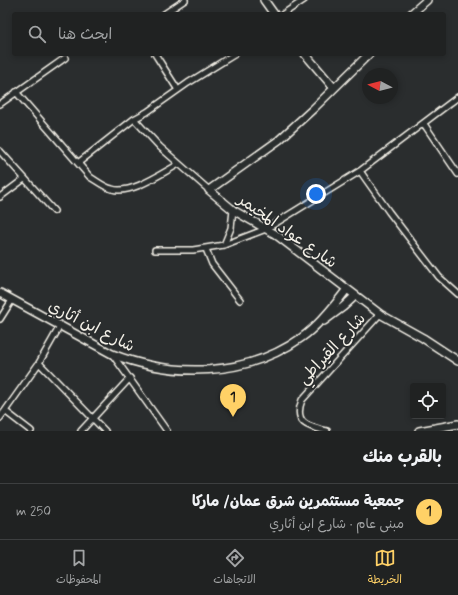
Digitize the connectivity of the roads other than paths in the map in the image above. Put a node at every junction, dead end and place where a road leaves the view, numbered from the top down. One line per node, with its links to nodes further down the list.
1 (185, 0): 5 (street)
2 (264, 0): 6 (street)
3 (304, 0): 7 (street)
4 (427, 0): 8 (street)
5 (167, 12)
6 (273, 12)
7 (286, 12)
8 (413, 12)
9 (156, 56): 15 (street)
10 (232, 56): 15 (street)
11 (307, 56): 14 (street)
12 (367, 56): 14 (street)
13 (64, 58): 16 (street)
14 (334, 88): 27 (street)
15 (178, 90): 19 (street)
16 (16, 92): 18 (street); 22 (street)
17 (458, 97): 20 (street)
18 (0, 104)
19 (134, 119): 22 (street); 23 (street, شارع عواد المخيمر)
20 (424, 124): 24 (street); 25 (street)
21 (0, 151): 26 (street)
22 (78, 163): 23 (street)
23 (179, 164): 27 (street, شارع عواد المخيمر)
24 (360, 171): 31 (street); 37 (street)
25 (458, 174)
26 (24, 179): 28 (street); 30 (street)
27 (209, 190): 29 (street, شارع عواد المخيمر)
28 (0, 197)
29 (233, 210): 31 (street, شارع عواد المخيمر); 32 (street)
30 (54, 211)
31 (266, 229): 32 (street); 35 (street, شارع عواد المخيمر)
32 (224, 245): 33 (street)
33 (206, 248): 34 (street); 40 (street)
34 (156, 250)
35 (347, 289): 38 (street, شارع عواد المخيمر); 44 (street, شارع ابن أثاري)
36 (0, 293): 39 (street, شارع ابن أثاري)
37 (458, 294)
38 (355, 296): 41 (street, شارع عواد المخيمر); 44 (street, شارع ابن أثاري)
39 (12, 300): 42 (street); 43 (street, شارع ابن أثاري)
40 (240, 300)
41 (380, 314): 46 (street, شارع عواد المخيمر); 57 (street, شارع القيراطي)
42 (0, 319)
43 (60, 326): 45 (street, شارع ابن أثاري); 47 (street)
44 (310, 330): 45 (street, شارع ابن أثاري)
45 (112, 354): 48 (street)
46 (458, 361)
47 (39, 363): 49 (street); 51 (street)
48 (130, 378): 51 (street); 56 (street)
49 (5, 411): 50 (street); 53 (street)
50 (0, 418)
51 (93, 418): 54 (street); 55 (street)
52 (458, 424): 58 (street)
53 (31, 431)
54 (81, 431)
55 (105, 431)
56 (167, 431)
57 (327, 431)
58 (419, 431)

